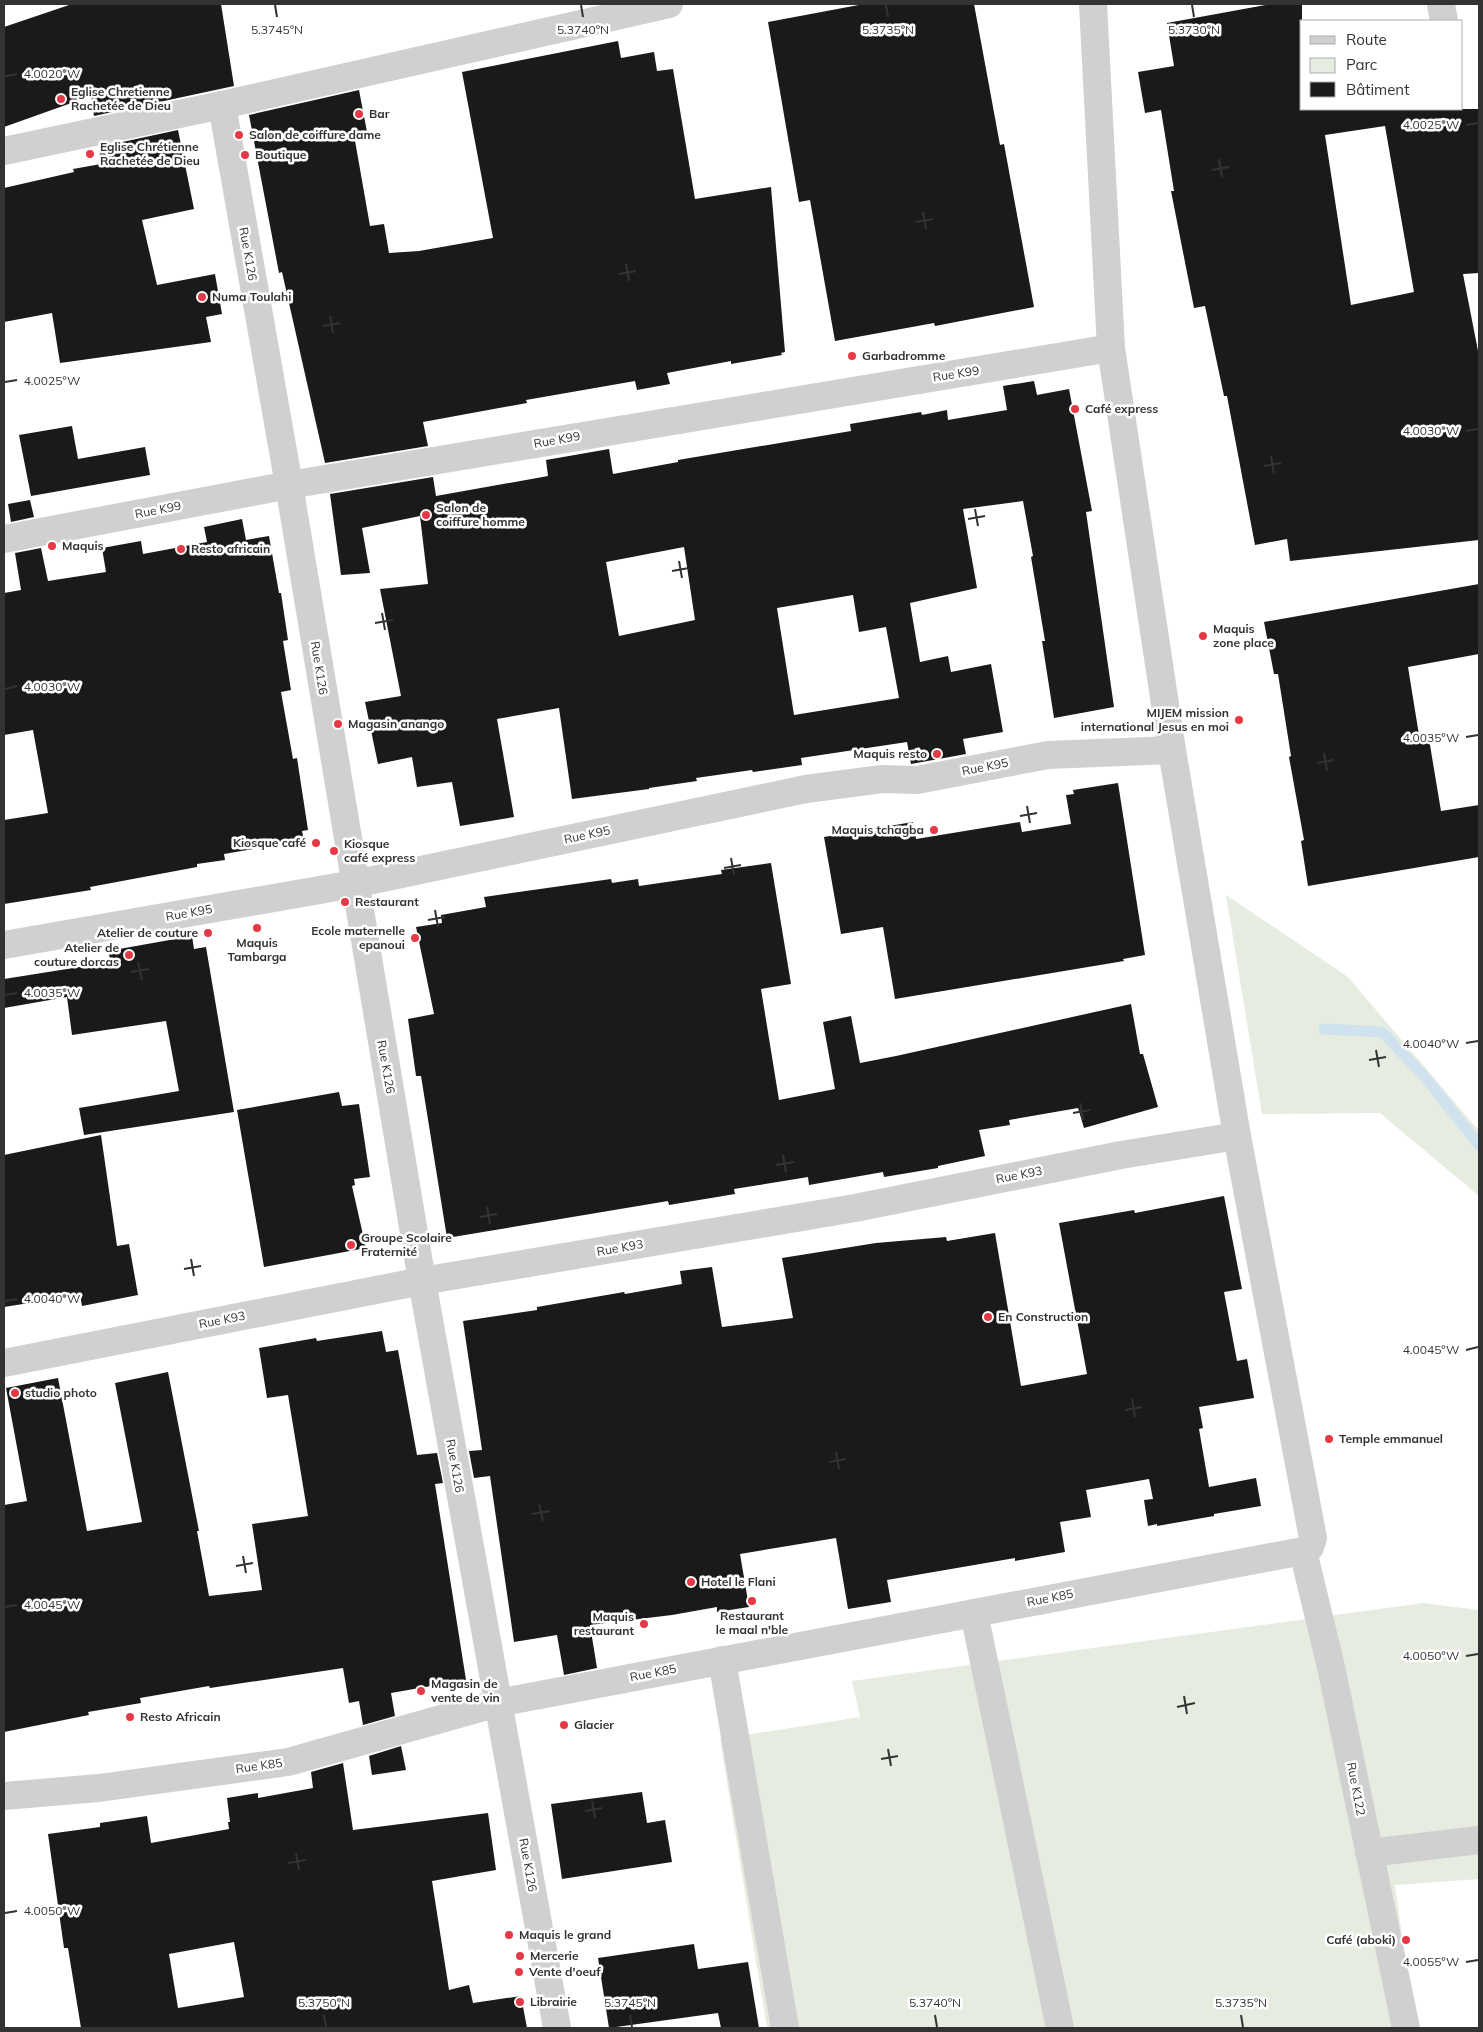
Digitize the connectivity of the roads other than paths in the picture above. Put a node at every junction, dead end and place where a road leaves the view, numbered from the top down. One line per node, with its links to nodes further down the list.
1 (669, 4): 5 (street)
2 (1093, 4): 7 (street)
3 (1441, 4): 4 (street)
4 (1444, 20)
5 (222, 105): 6 (street); 8 (street, Rue K126)
6 (4, 151)
7 (1111, 348): 8 (street, Rue K99); 10 (street)
8 (289, 485): 9 (street, Rue K99); 11 (street, Rue K126)
9 (4, 540)
10 (1172, 750): 11 (street, Rue K95); 13 (street)
11 (354, 884): 12 (street, Rue K95); 14 (street, Rue K126)
12 (4, 945)
13 (1237, 1136): 14 (street, Rue K93); 16 (street)
14 (422, 1281): 15 (street, Rue K93); 19 (street, Rue K126)
15 (4, 1363)
16 (1303, 1551): 17 (street, Rue K85); 22 (street, Rue K122)
17 (974, 1612): 18 (street, Rue K85); 25 (street)
18 (722, 1660): 19 (street, Rue K85); 24 (street)
19 (498, 1703): 20 (street, Rue K85); 23 (street, Rue K126)
20 (4, 1796)
21 (1479, 1840): 22 (street)
22 (1369, 1853): 26 (street, Rue K122)
23 (557, 2028)
24 (785, 2028)
25 (1060, 2028)
26 (1406, 2028)

